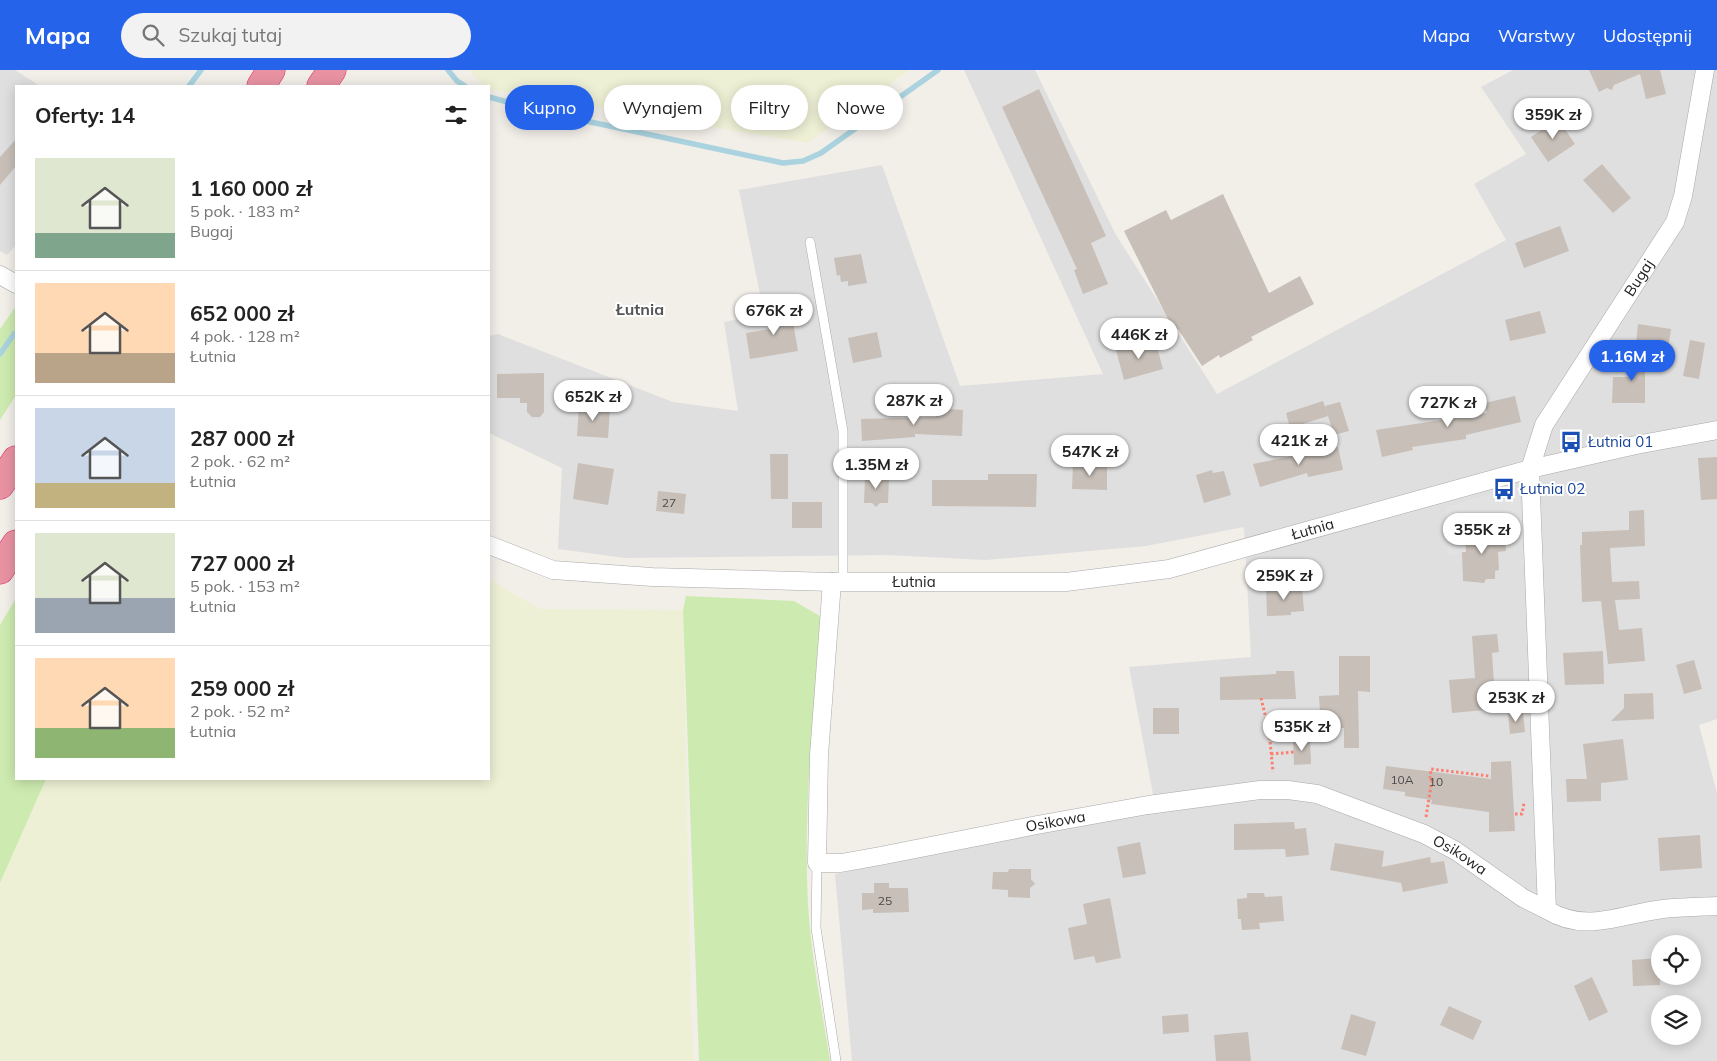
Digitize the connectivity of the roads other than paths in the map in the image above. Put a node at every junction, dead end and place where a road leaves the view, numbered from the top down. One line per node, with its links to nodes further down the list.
1 (271, 70): 4 (highway)
2 (332, 70): 5 (highway)
3 (1705, 70): 13 (street, Bugaj)
4 (262, 85)
5 (322, 85)
6 (810, 242): 10 (lane)
7 (0, 275): 8 (street)
8 (15, 283)
9 (1717, 430): 13 (street, Łutnia)
10 (845, 456): 11 (lane); 18 (lane)
11 (896, 456)
12 (15, 462): 14 (highway)
13 (1530, 469): 18 (street, Łutnia); 21 (street)
14 (0, 485)
15 (490, 545): 18 (street, Łutnia)
16 (15, 546): 17 (highway)
17 (0, 570)
18 (838, 582): 19 (street)
19 (817, 863): 21 (street, Osikowa); 22 (lane)
20 (1717, 906): 21 (street, Osikowa)
21 (1547, 910)
22 (836, 1061)

